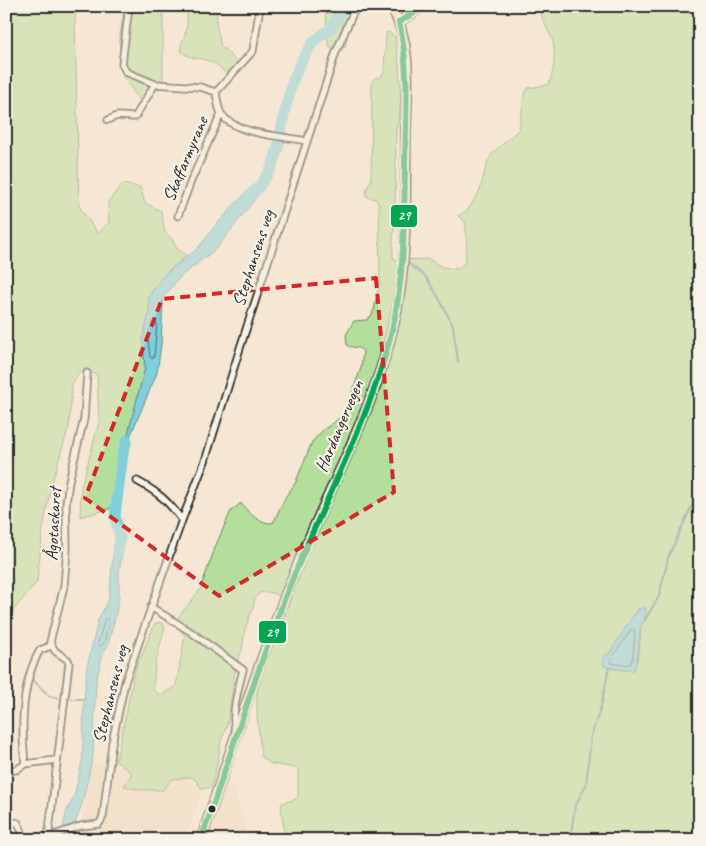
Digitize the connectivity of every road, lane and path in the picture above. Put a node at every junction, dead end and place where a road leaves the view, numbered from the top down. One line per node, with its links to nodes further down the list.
1 (129, 6): 7 (street)
2 (260, 6): 8 (street)
3 (356, 6): 11 (street, Stephansens veg)
4 (419, 6): 6 (main road)
5 (391, 7): 6 (main road, Hardangervegen)
6 (399, 22): 18 (main road, Hardangervegen)
7 (155, 84): 8 (street); 10 (street)
8 (216, 92): 9 (street, Skaffarmyrane)
9 (221, 114): 11 (street, Skaffarmyrane); 12 (street, Skaffarmyrane)
10 (108, 120)
11 (307, 141): 15 (street, Stephansens veg)
12 (178, 216)
13 (87, 373): 17 (street, Ågotaskaret)
14 (137, 481): 15 (street)
15 (182, 520): 16 (street, Stephansens veg)
16 (151, 607): 18 (street); 23 (street, Stephansens veg)
17 (51, 646): 19 (street); 20 (street)
18 (237, 735): 25 (main road, Hardangervegen)
19 (56, 760): 20 (street); 23 (street)
20 (25, 764): 21 (street)
21 (6, 770)
22 (6, 820): 24 (street)
23 (48, 838)
24 (22, 840)
25 (201, 840)

